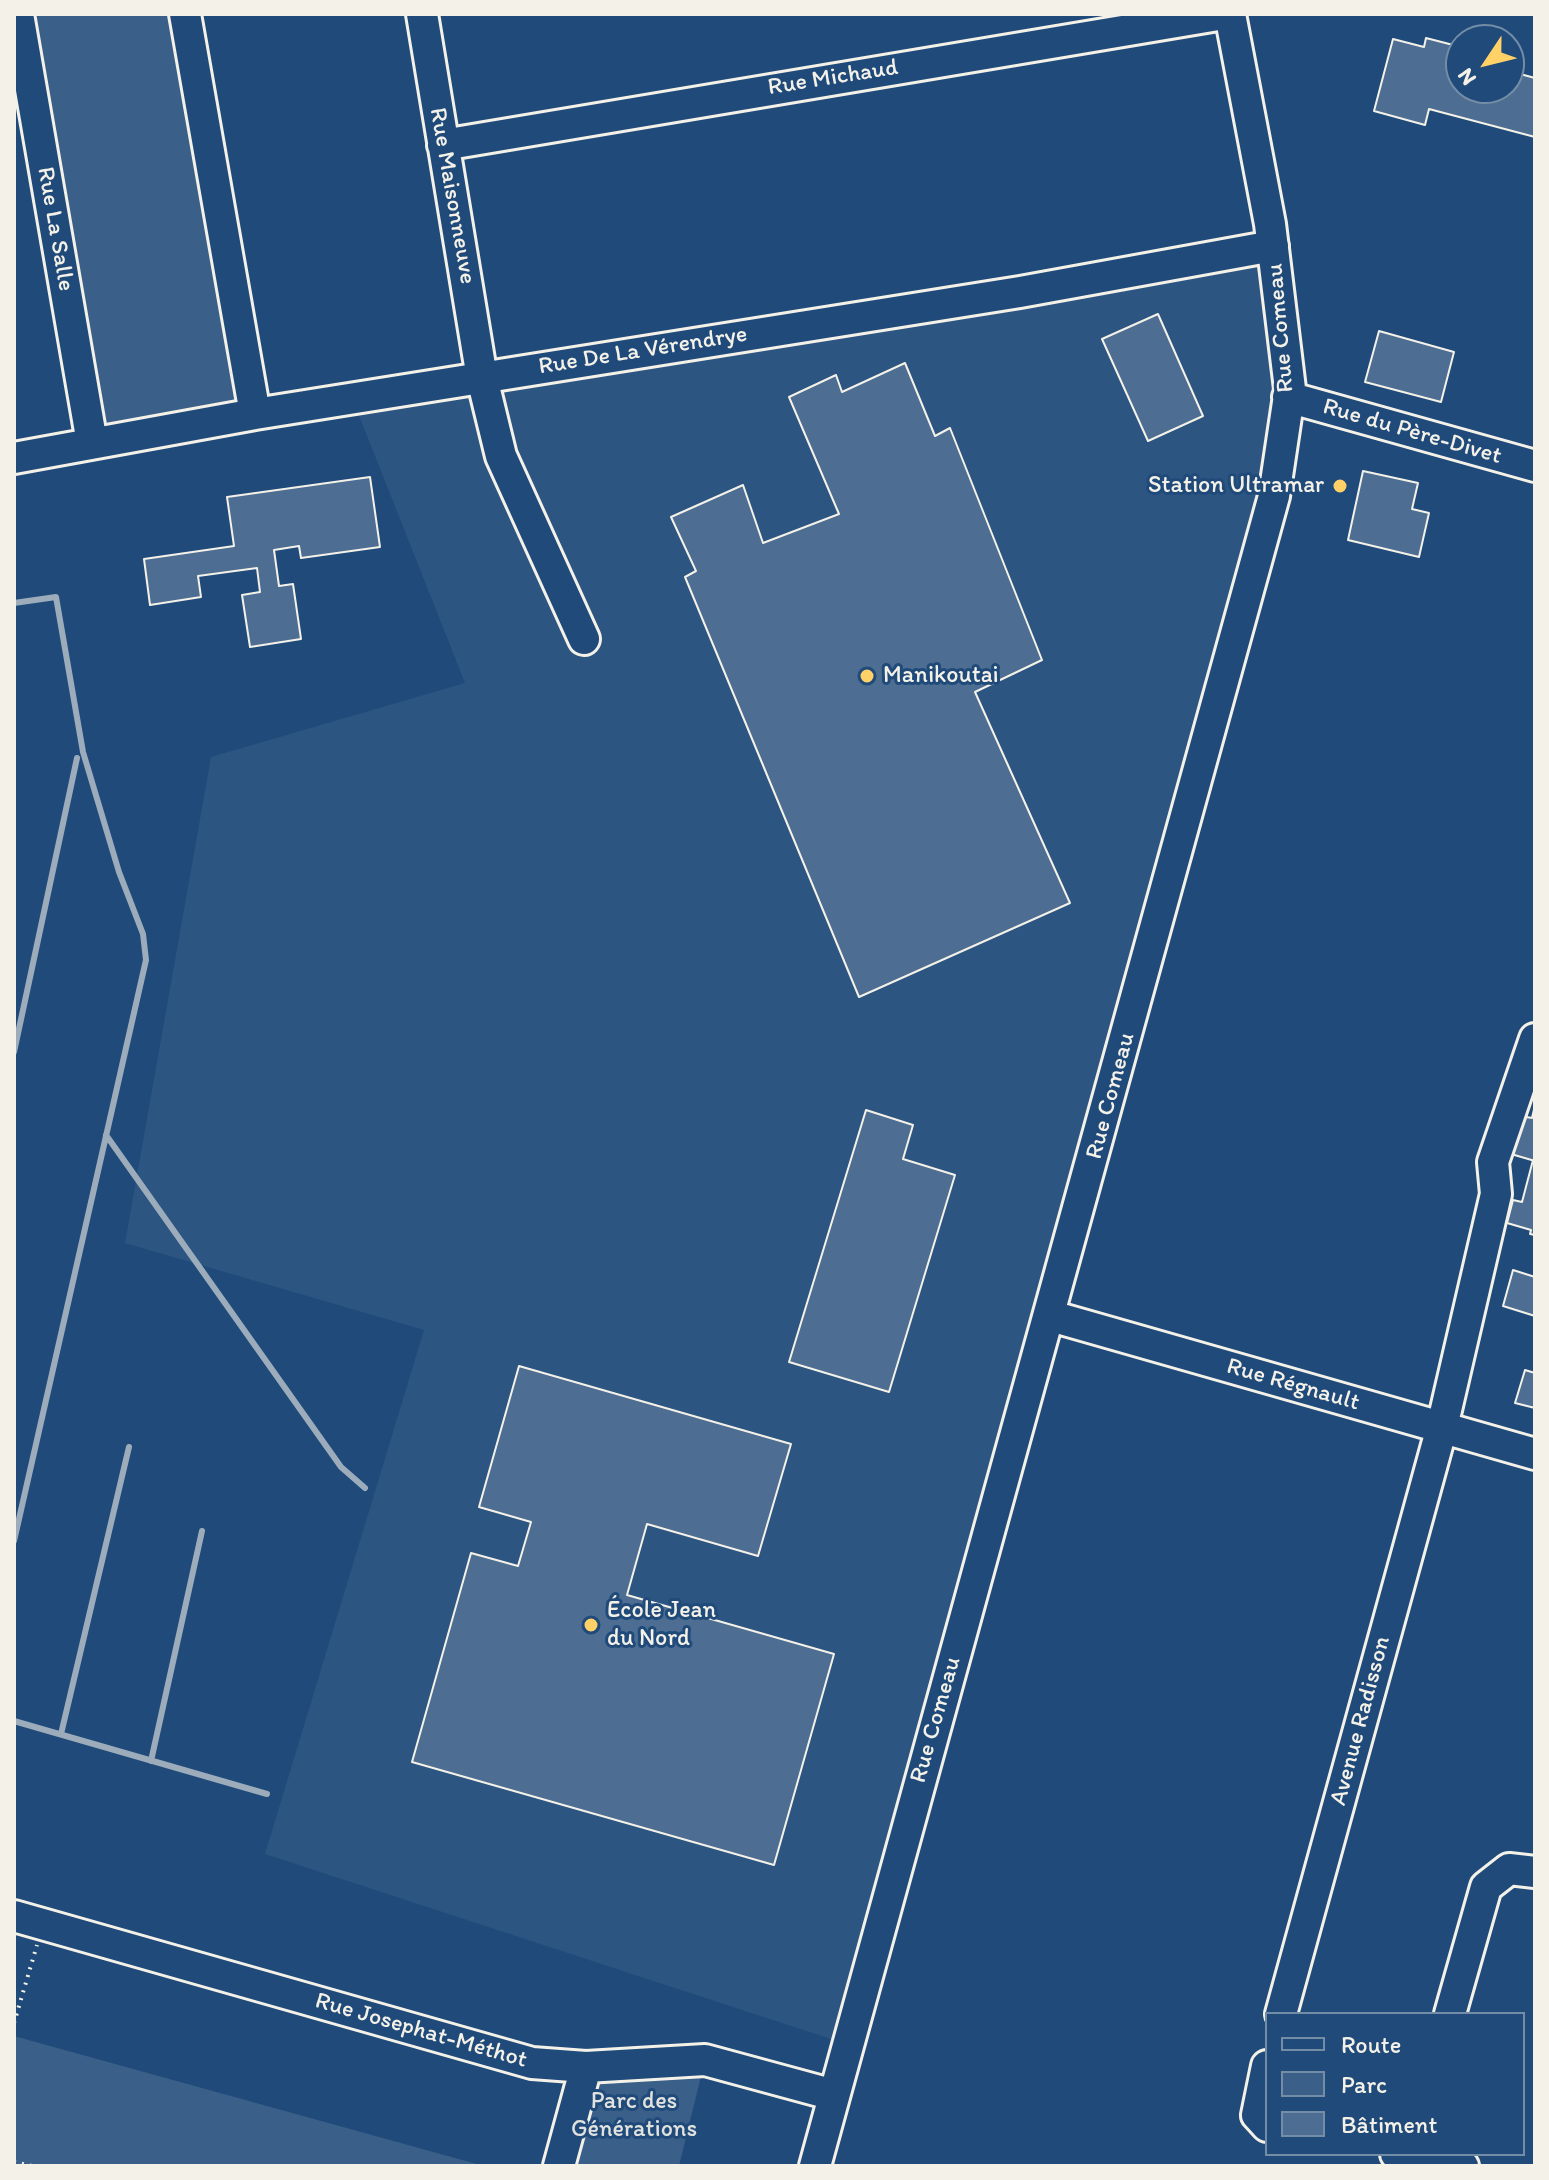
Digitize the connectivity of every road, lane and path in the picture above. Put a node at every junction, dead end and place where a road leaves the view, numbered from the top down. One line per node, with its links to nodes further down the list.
1 (18, 14): 10 (street, Rue La Salle)
2 (185, 14): 9 (street)
3 (422, 14): 5 (street, Rue Maisonneuve)
4 (1227, 14): 5 (street, Rue Michaud); 6 (street, Rue Comeau)
5 (443, 145): 7 (street, Rue Maisonneuve)
6 (1273, 246): 7 (street, Rue De La Vérendrye); 8 (street, Rue Comeau)
7 (482, 378): 9 (street, Rue De La Vérendrye); 13 (street, Rue Maisonneuve)
8 (1288, 397): 12 (street, Rue du Père-Divet); 15 (street, Rue Comeau)
9 (255, 414): 10 (street, Rue De La Vérendrye)
10 (92, 443): 11 (street, Rue De La Vérendrye)
11 (14, 458)
12 (1535, 466)
13 (584, 639)
14 (1535, 1039): 16 (street, Avenue Radisson)
15 (1051, 1316): 16 (street, Rue Régnault); 26 (street, Rue Comeau)
16 (1442, 1427): 17 (street, Rue Régnault); 21 (street, Avenue Radisson)
17 (1535, 1454)
18 (1535, 1872): 22 (street)
19 (14, 1916): 20 (street, Rue Josephat-Méthot)
20 (43, 1925): 23 (path); 24 (street, Rue Josephat-Méthot)
21 (1282, 2012)
22 (1451, 2012)
23 (14, 2023)
24 (586, 2067): 26 (street, Rue Josephat-Méthot); 31 (street)
25 (1265, 2076): 27 (street)
26 (834, 2095): 32 (street, Rue Comeau)
27 (1265, 2124)
28 (1412, 2156): 33 (street)
29 (20, 2166): 30 (path)
30 (32, 2166)
31 (559, 2166)
32 (815, 2166)
33 (1463, 2166)

